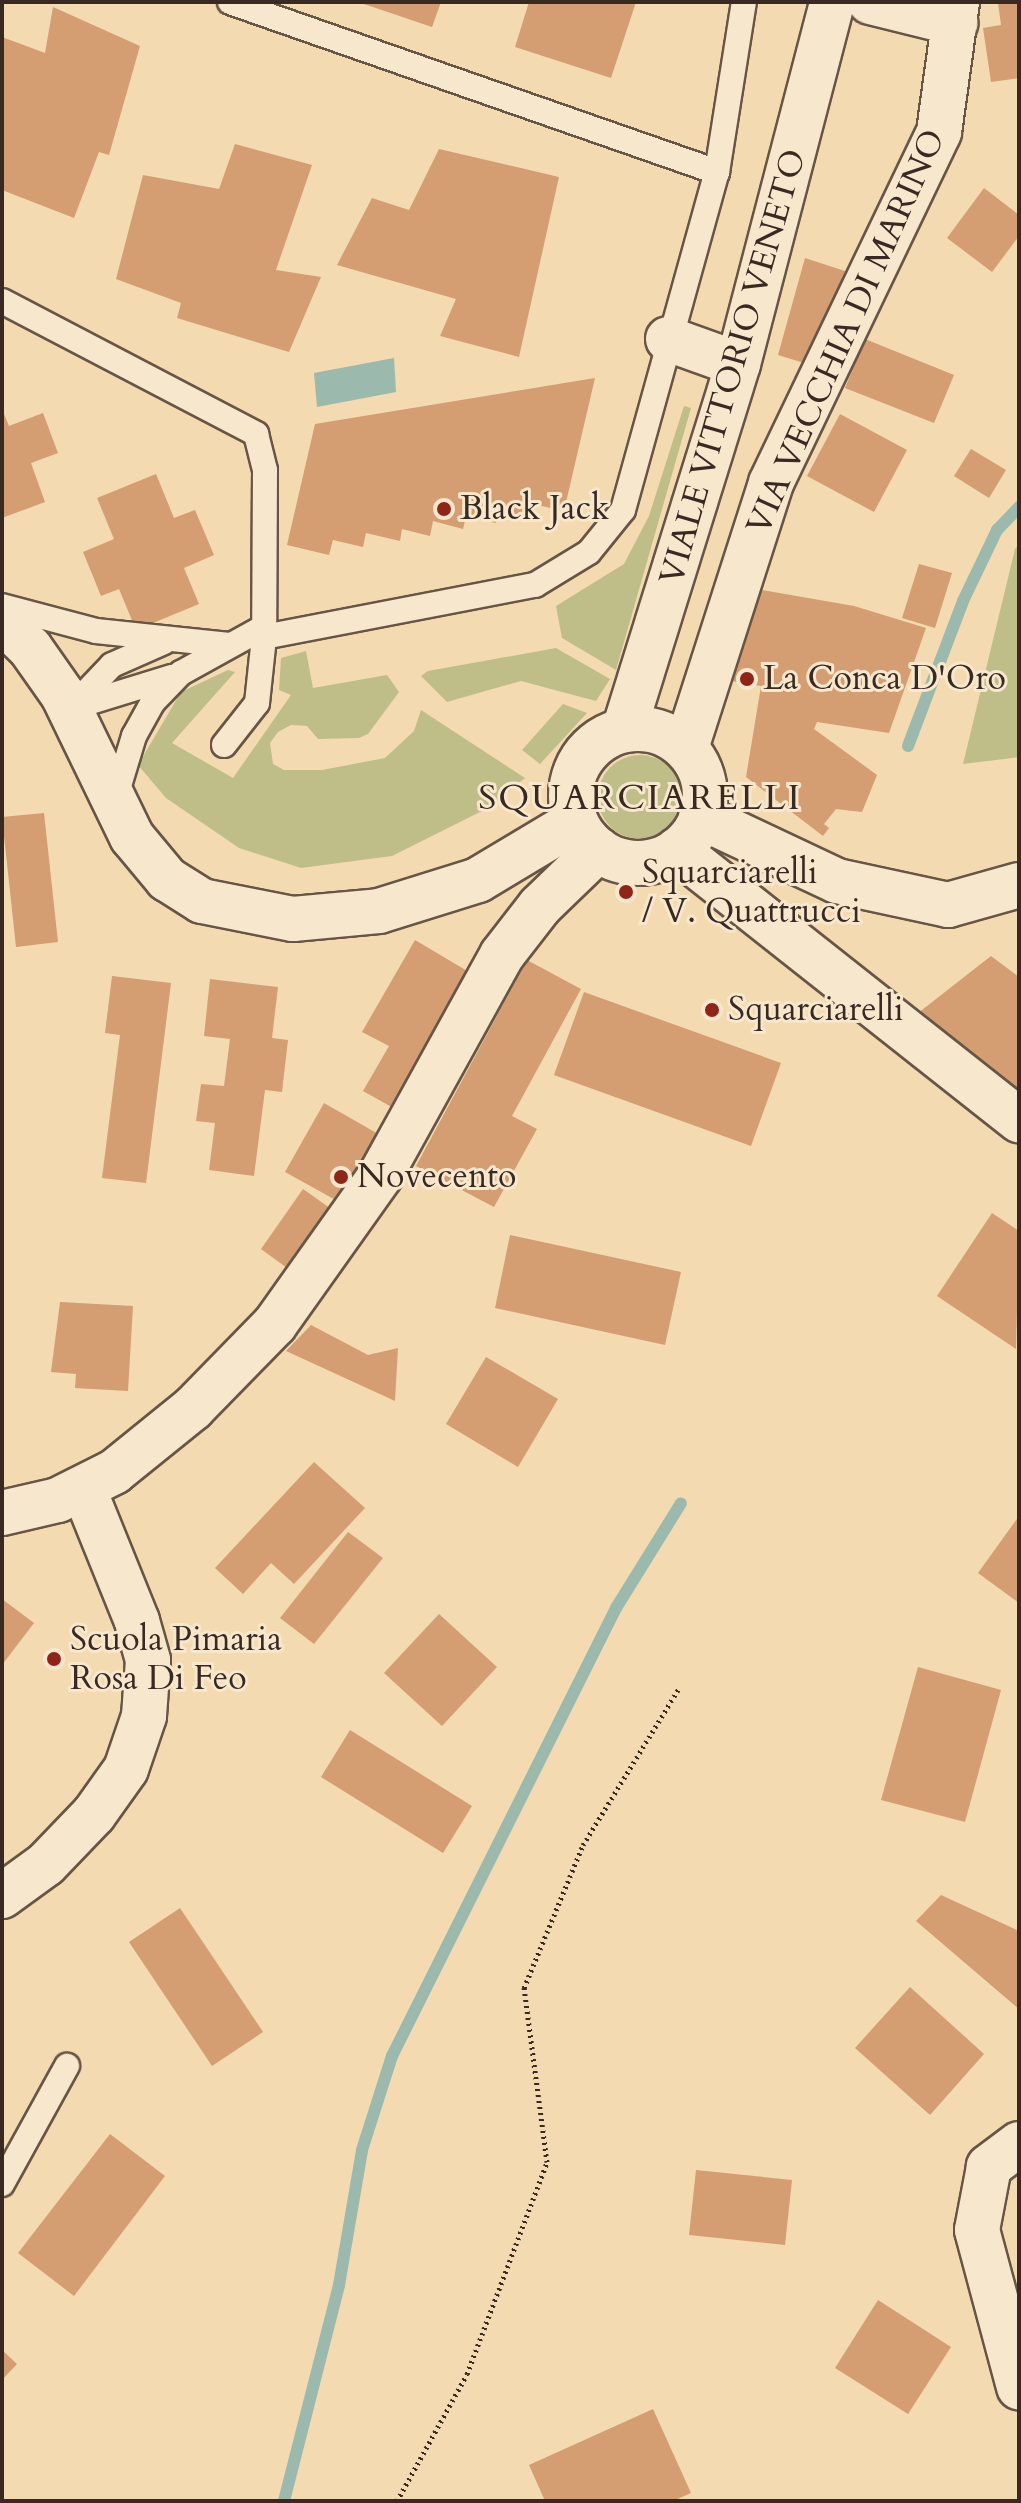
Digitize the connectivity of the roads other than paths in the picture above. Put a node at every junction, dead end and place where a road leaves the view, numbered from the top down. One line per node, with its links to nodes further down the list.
1 (230, 2): 6 (lane)
2 (744, 2): 6 (lane)
3 (832, 2): 9 (main road, VIALE VITTORIO VENETO)
4 (870, 2): 5 (main road)
5 (956, 13): 19 (main road, VIA VECCHIA DI MARINO)
6 (717, 172): 8 (lane)
7 (2, 301): 12 (lane)
8 (668, 339): 9 (main road); 12 (lane)
9 (738, 364): 17 (main road, VIALE VITTORIO VENETO)
10 (2, 606): 13 (lane)
11 (2, 621): 16 (main road)
12 (264, 632): 14 (lane); 18 (lane)
13 (166, 641): 14 (lane); 16 (lane)
14 (229, 645): 15 (lane)
15 (181, 673): 16 (lane); 20 (lane)
16 (71, 708): 20 (main road)
17 (624, 730): 19 (main road); 22 (main road)
18 (224, 745)
19 (686, 748): 21 (main road)
20 (113, 805): 22 (main road)
21 (689, 834): 22 (main road); 23 (main road); 24 (main road)
22 (587, 836): 25 (main road)
23 (1019, 885)
24 (1019, 1120)
25 (84, 1490): 26 (main road); 27 (main road)
26 (2, 1513)
27 (2, 1896)
28 (67, 2066): 30 (lane)
29 (1019, 2144): 31 (main road)
30 (2, 2184)
31 (1019, 2387)

